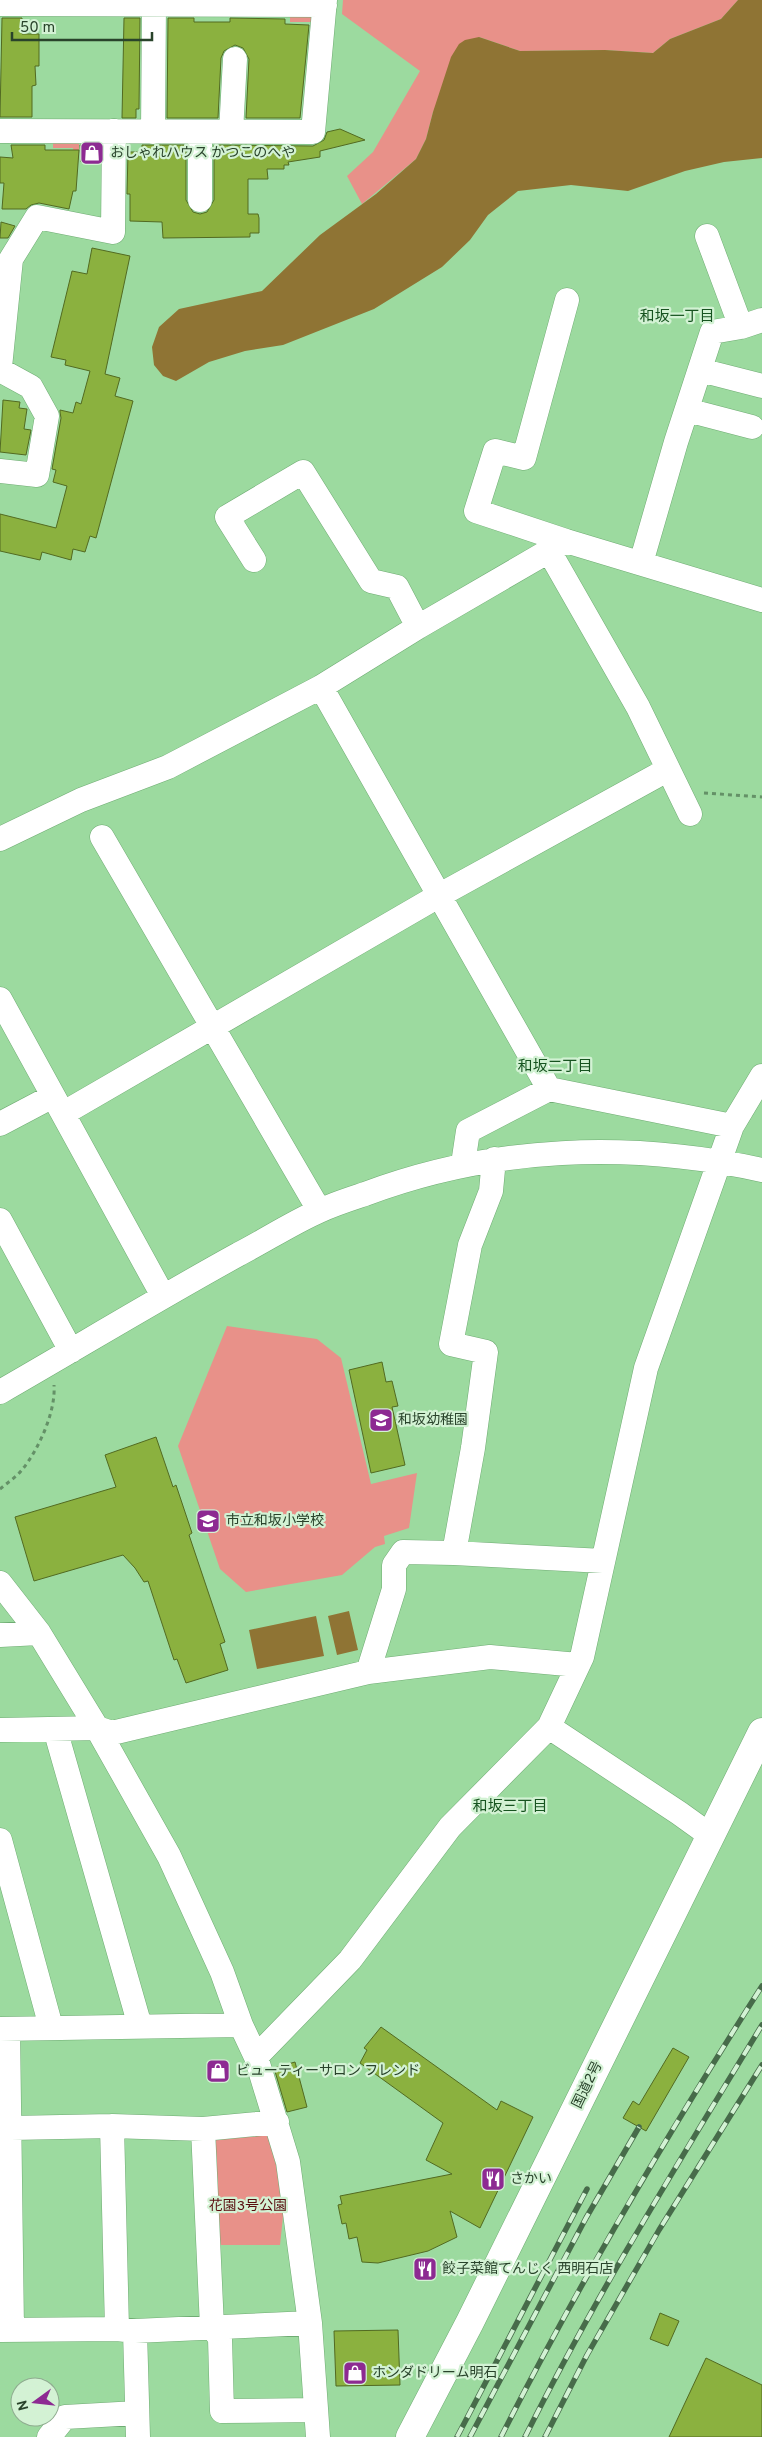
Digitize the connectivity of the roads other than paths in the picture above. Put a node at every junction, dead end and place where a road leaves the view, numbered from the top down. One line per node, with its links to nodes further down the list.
1 (92, 2): 3 (street); 4 (street)
2 (325, 2): 3 (street); 10 (street)
3 (154, 3): 8 (street)
4 (0, 4)
5 (235, 59): 10 (street)
6 (0, 131): 7 (street)
7 (114, 131): 8 (street); 15 (street)
8 (154, 132): 9 (street)
9 (200, 132): 10 (street); 11 (street)
10 (231, 132)
11 (200, 200)
12 (707, 236): 14 (street)
13 (567, 300): 21 (street)
14 (752, 324): 16 (street)
15 (0, 368): 20 (street)
16 (700, 370): 17 (street); 18 (street)
17 (762, 386)
18 (687, 410): 19 (street); 23 (street)
19 (752, 427)
20 (0, 471)
21 (558, 546): 23 (street); 25 (street); 27 (street)
22 (254, 560): 25 (street)
23 (641, 563): 24 (street)
24 (762, 600)
25 (418, 627): 26 (street)
26 (321, 686): 30 (street); 31 (street)
27 (667, 770): 28 (street); 31 (street)
28 (685, 805)
29 (102, 837): 33 (street)
30 (0, 839)
31 (440, 895): 33 (street); 35 (street)
32 (0, 999): 36 (street)
33 (212, 1026): 36 (street); 43 (street)
34 (762, 1076): 38 (street)
35 (549, 1089): 38 (street); 41 (street)
36 (59, 1105): 37 (street); 45 (street)
37 (0, 1124)
38 (732, 1126): 40 (street)
39 (494, 1160): 40 (street); 41 (street); 48 (street)
40 (720, 1161): 42 (street); 49 (street)
41 (463, 1164): 43 (street)
42 (762, 1170)
43 (319, 1210): 45 (street)
44 (0, 1220): 46 (street)
45 (163, 1296): 46 (street)
46 (72, 1351): 47 (street)
47 (0, 1392)
48 (454, 1553): 49 (street); 54 (street)
49 (603, 1561): 53 (street)
50 (0, 1583): 51 (street)
51 (39, 1633): 52 (street); 56 (street)
52 (0, 1635)
53 (578, 1665): 54 (street); 55 (street)
54 (368, 1672): 56 (street)
55 (549, 1727): 60 (street); 66 (street)
56 (97, 1728): 57 (street); 62 (street)
57 (55, 1729): 58 (street); 63 (street)
58 (0, 1730)
59 (762, 1732): 60 (highway, 国道2号)
60 (711, 1836): 80 (highway, 国道2号)
61 (0, 1840): 64 (street)
62 (241, 2025): 63 (street); 66 (street)
63 (140, 2026): 64 (street)
64 (51, 2027): 65 (street)
65 (4, 2029): 69 (street)
66 (256, 2057): 67 (street)
67 (276, 2122): 70 (street); 71 (street)
68 (112, 2126): 69 (street); 70 (street); 74 (street)
69 (11, 2128): 73 (street)
70 (202, 2130): 72 (street)
71 (310, 2323): 72 (street); 75 (street)
72 (212, 2327): 74 (street); 75 (street)
73 (6, 2330): 74 (street)
74 (126, 2330): 76 (street)
75 (316, 2410): 79 (street)
76 (137, 2413): 77 (street); 78 (street)
77 (49, 2437)
78 (138, 2437)
79 (318, 2437)
80 (410, 2437)

